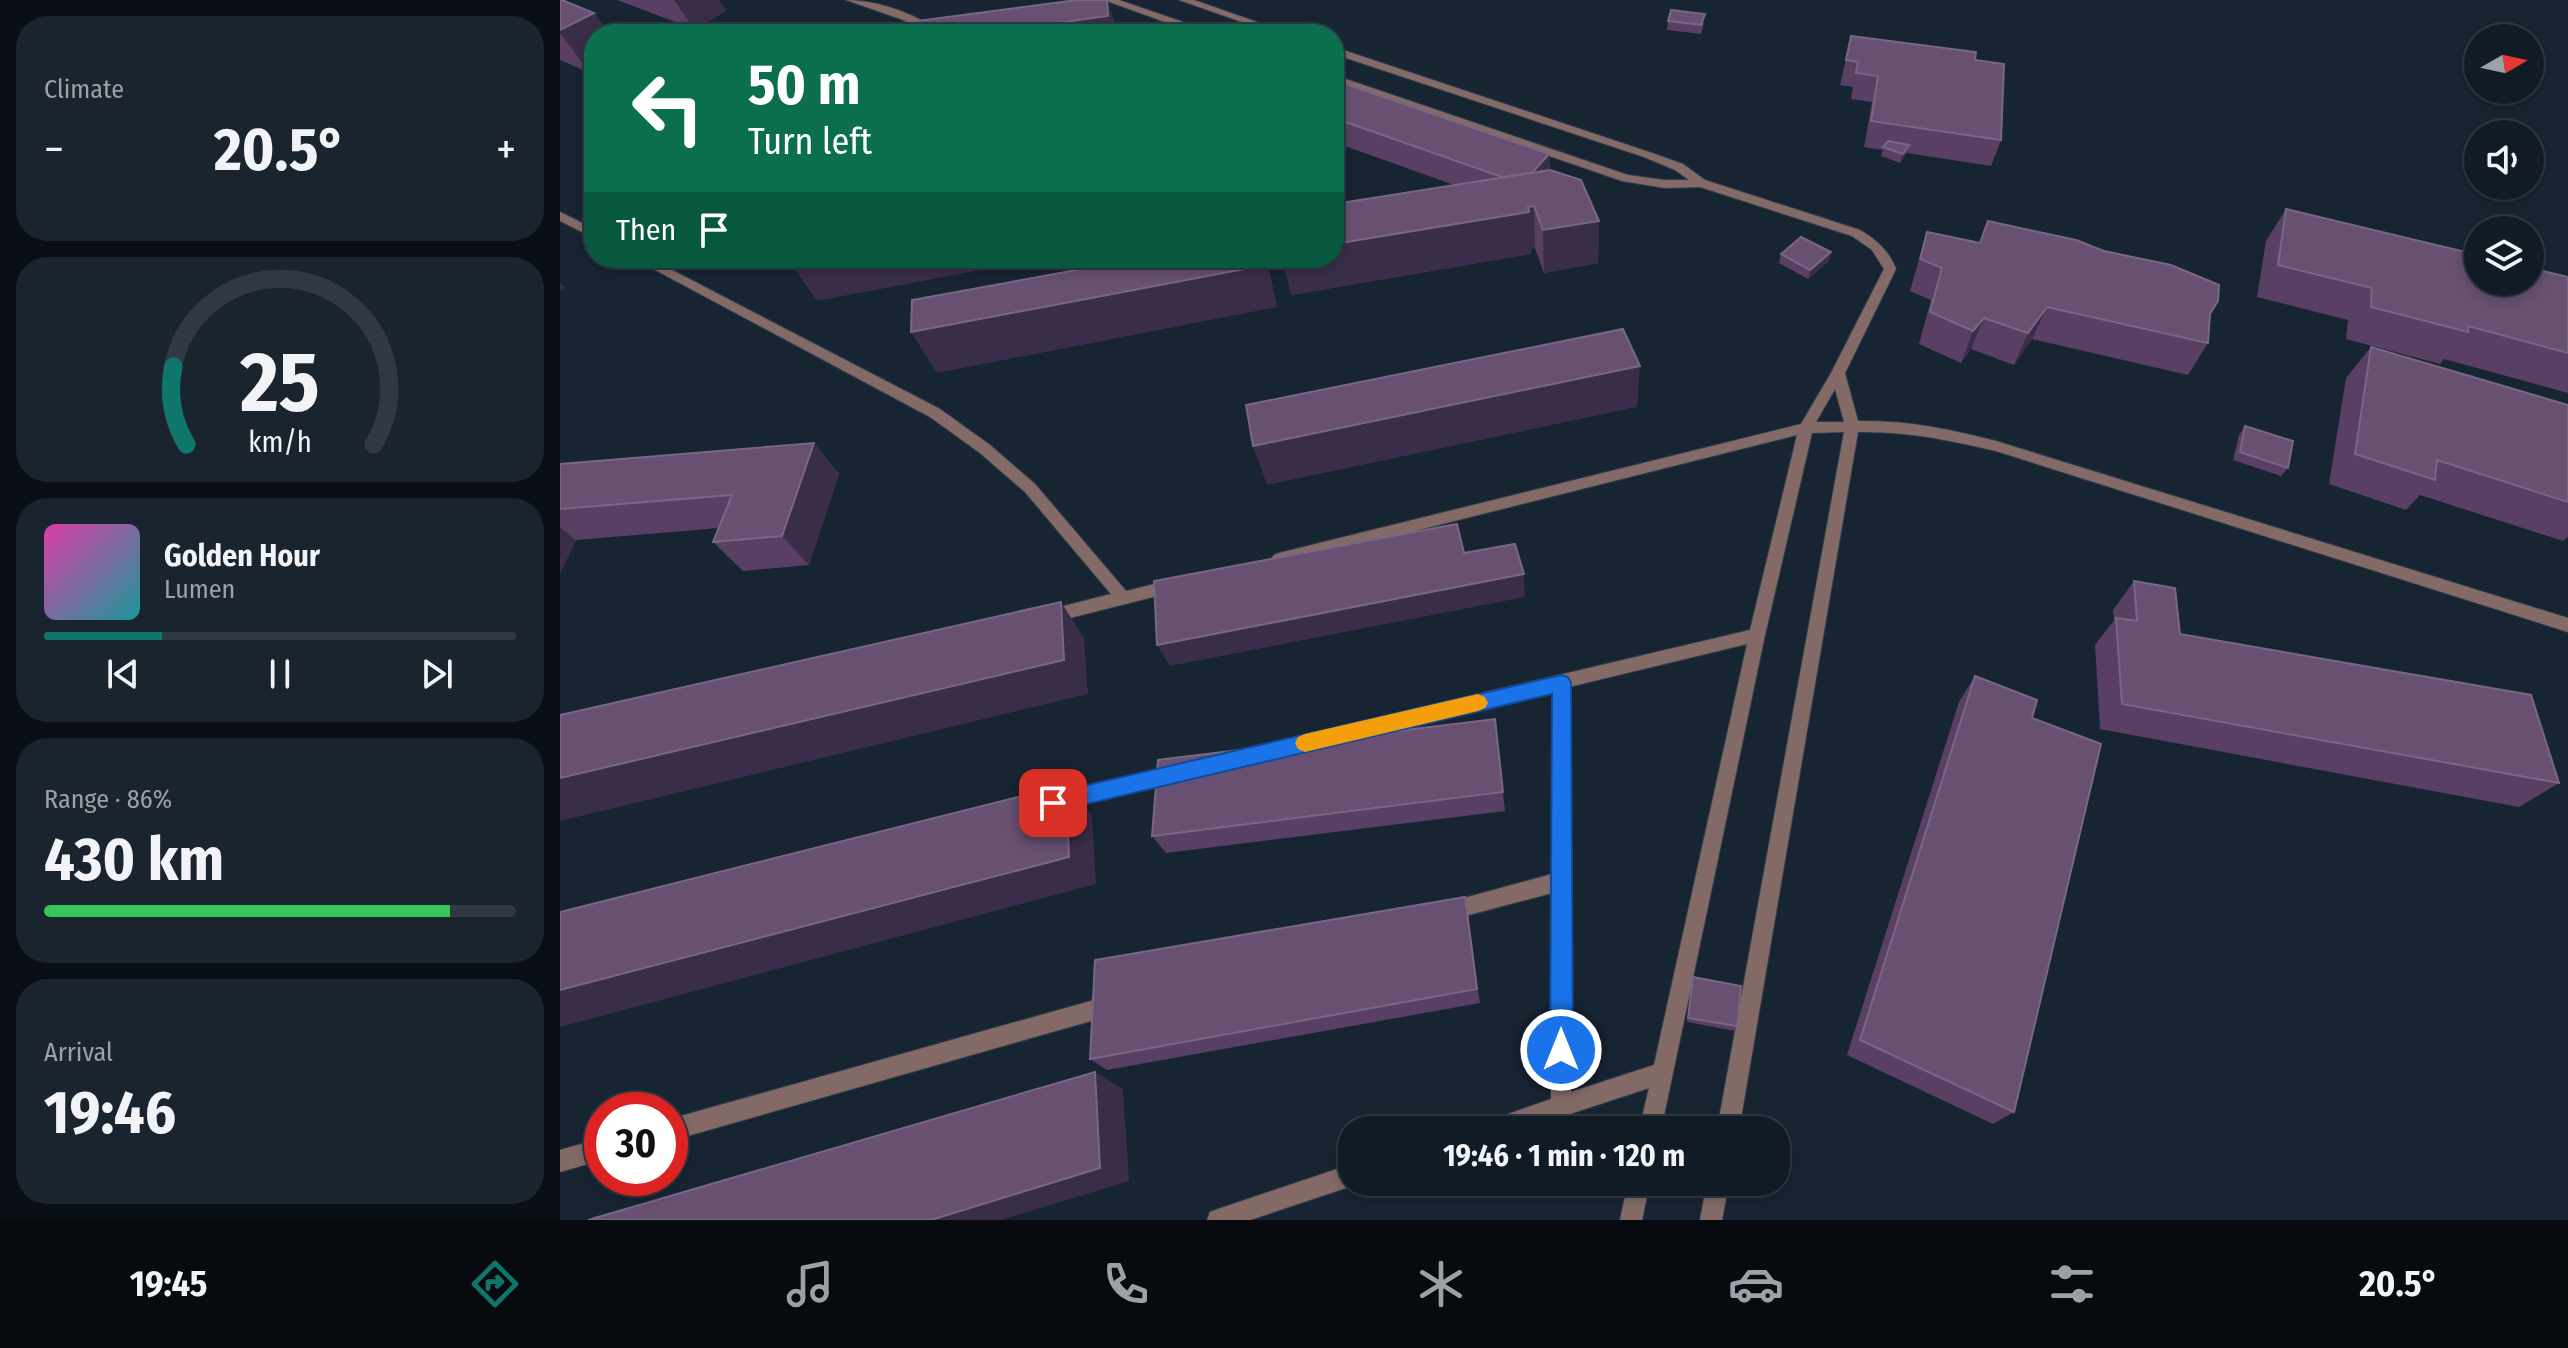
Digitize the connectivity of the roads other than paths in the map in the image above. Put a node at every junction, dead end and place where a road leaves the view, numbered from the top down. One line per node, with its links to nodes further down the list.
1 (851, 0): 5 (street)
2 (1109, 0): 4 (street)
3 (1184, 0): 7 (street)
4 (1183, 23): 6 (street)
5 (921, 24)
6 (1174, 24)
7 (1256, 24)
8 (1344, 53): 10 (street)
9 (1344, 81): 10 (street)
10 (1701, 183): 14 (street)
11 (560, 216): 12 (street)
12 (584, 229)
13 (658, 268): 19 (street)
14 (1838, 373): 15 (street); 16 (street)
15 (1852, 426): 16 (street); 21 (street); 34 (street)
16 (1806, 428): 17 (street); 22 (street)
17 (1259, 564)
18 (1199, 579): 19 (street)
19 (1123, 598): 20 (street)
20 (1032, 621)
21 (2568, 625)
22 (1757, 635): 23 (street); 30 (street)
23 (1561, 683): 24 (street); 27 (street)
24 (1268, 751)
25 (1191, 769): 26 (street)
26 (1037, 807)
27 (1561, 881): 28 (street); 31 (street)
28 (1424, 919)
29 (1136, 998): 35 (street)
30 (1662, 1073): 31 (street); 33 (street)
31 (1561, 1106): 32 (street)
32 (1531, 1116)
33 (1653, 1116)
34 (1730, 1116)
35 (688, 1125)
36 (584, 1154): 37 (street)
37 (560, 1161)
38 (1338, 1180): 41 (street)
39 (1636, 1196): 42 (street)
40 (1715, 1196): 43 (street)
41 (1218, 1220)
42 (1631, 1220)
43 (1711, 1220)

